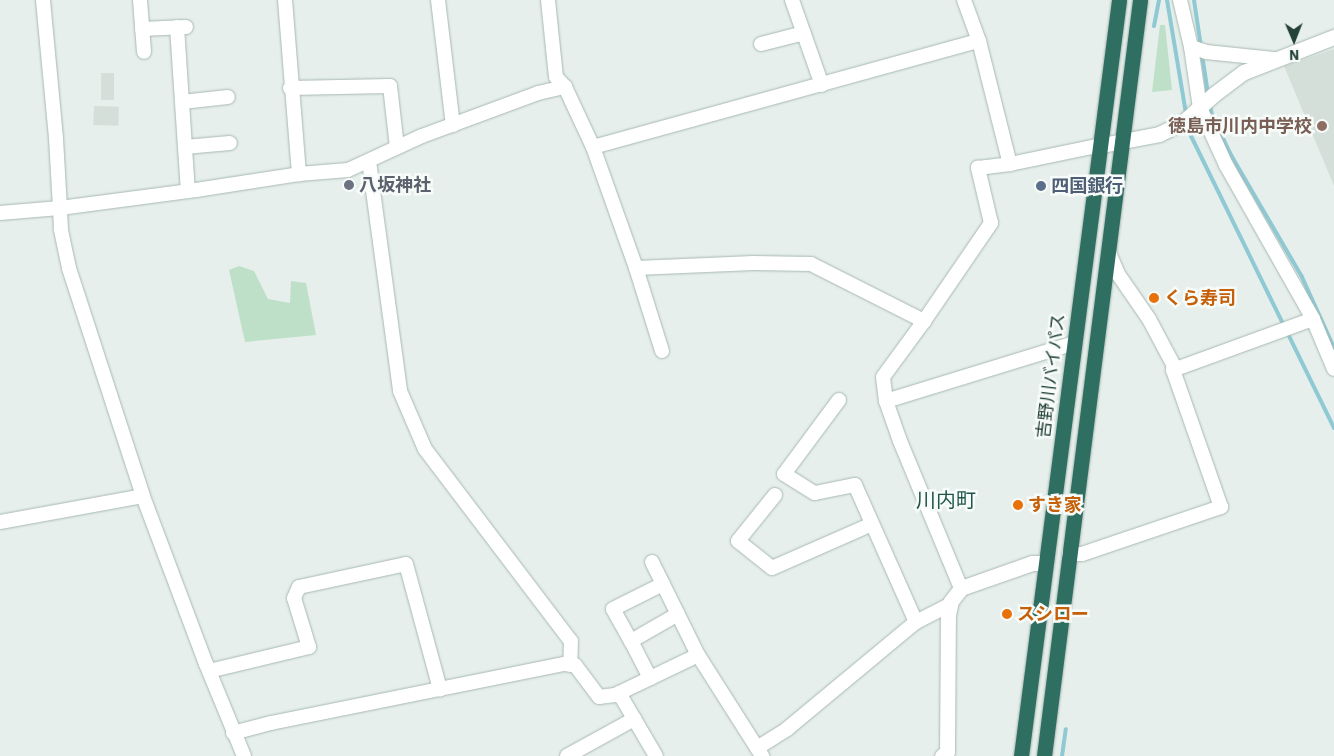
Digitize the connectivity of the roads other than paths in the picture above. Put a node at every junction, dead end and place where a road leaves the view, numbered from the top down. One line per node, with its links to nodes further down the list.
1 (43, 0): 36 (street)
2 (140, 0): 11 (street)
3 (285, 0): 21 (street)
4 (438, 0): 25 (street)
5 (548, 0): 20 (street)
6 (792, 0): 12 (street)
7 (964, 0): 14 (street)
8 (1120, 0): 28 (highway, 吉野川バイパス)
9 (1140, 0): 27 (highway)
10 (1180, 0): 16 (street)
11 (142, 29): 17 (street); 23 (street)
12 (804, 33): 15 (street); 19 (street)
13 (1334, 38): 18 (street)
14 (979, 41): 19 (street); 33 (street)
15 (761, 44)
16 (1198, 49): 18 (street); 24 (street)
17 (144, 52)
18 (1274, 59): 24 (street)
19 (822, 85): 31 (street)
20 (565, 87): 25 (street); 31 (street)
21 (290, 88): 30 (street); 34 (street)
22 (228, 97): 23 (street)
23 (182, 102): 29 (street)
24 (1199, 108): 27 (street); 40 (street)
25 (453, 125): 30 (street)
26 (230, 143): 29 (street)
27 (1122, 143): 28 (street); 38 (highway)
28 (1102, 145): 33 (street); 42 (highway, 吉野川バイパス)
29 (185, 147): 35 (street)
30 (398, 147): 32 (street)
31 (593, 147): 39 (street)
32 (369, 161): 34 (street); 62 (street)
33 (1010, 164): 41 (street)
34 (299, 174): 35 (street)
35 (188, 191): 36 (street)
36 (60, 208): 37 (street); 49 (street)
37 (0, 213)
38 (1109, 252): 45 (street); 52 (highway)
39 (636, 268): 41 (street); 43 (street)
40 (1313, 319): 44 (street); 45 (street)
41 (924, 321): 47 (street)
42 (1074, 343): 47 (street); 54 (highway, 吉野川バイパス)
43 (662, 351)
44 (1334, 369)
45 (1173, 370): 52 (street)
46 (839, 400): 51 (street)
47 (886, 401): 56 (street)
48 (775, 495): 51 (street)
49 (143, 496): 50 (street); 63 (street)
50 (0, 522)
51 (872, 524): 59 (street)
52 (1069, 554): 75 (highway)
53 (652, 562): 55 (street)
54 (1046, 563): 56 (street); 74 (highway, 吉野川バイパス)
55 (663, 584): 58 (street); 60 (street)
56 (961, 588): 57 (street)
57 (951, 604): 59 (street); 73 (street)
58 (678, 614): 60 (street); 61 (street)
59 (916, 622): 69 (street)
60 (631, 641): 64 (street)
61 (698, 655): 64 (street); 69 (street)
62 (570, 665): 65 (street); 66 (street)
63 (209, 671): 65 (street); 68 (street)
64 (650, 678): 66 (street)
65 (440, 689): 68 (street)
66 (619, 693): 67 (street)
67 (634, 719): 71 (street); 72 (street)
68 (233, 733): 70 (street)
69 (760, 752)
70 (244, 756)
71 (567, 756)
72 (656, 756)
73 (942, 756)
74 (1020, 756)
75 (1044, 756)

